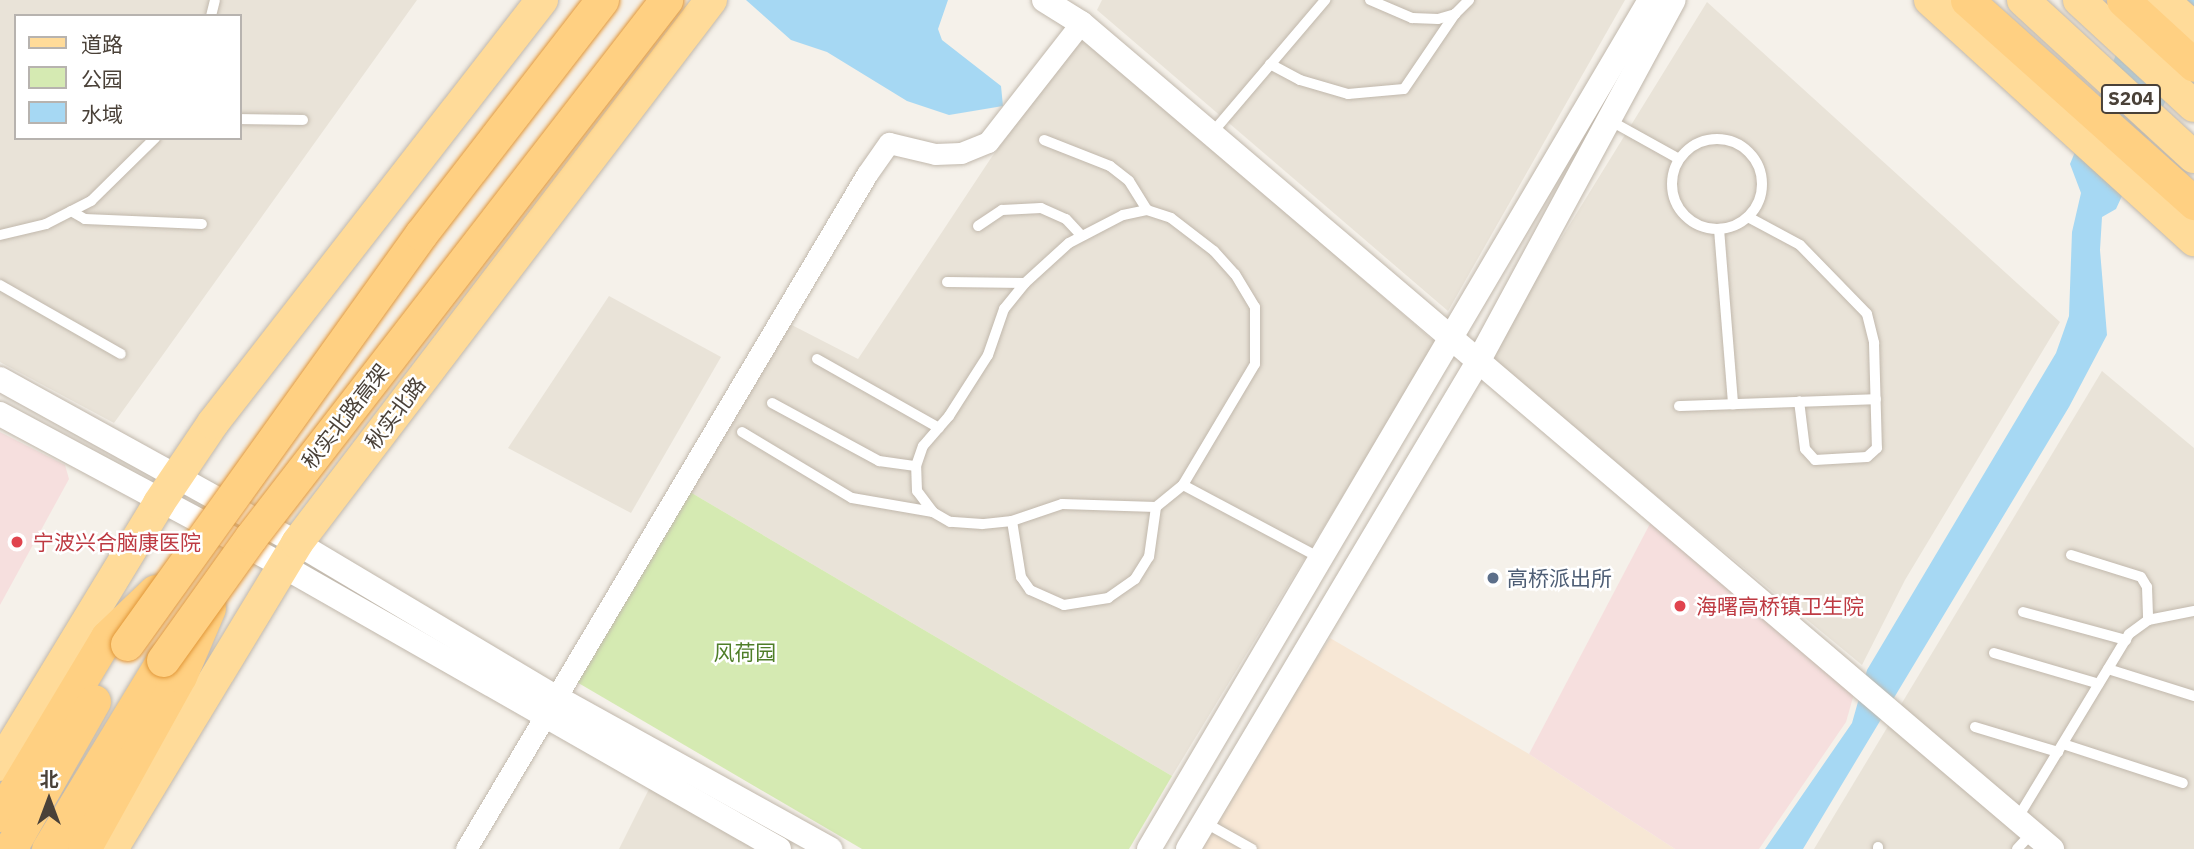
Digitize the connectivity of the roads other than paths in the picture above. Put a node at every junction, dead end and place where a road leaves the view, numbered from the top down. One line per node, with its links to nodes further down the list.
1 (541, 0): 59 (main road)
2 (602, 0): 68 (highway, 秋实北路高架, bridge)
3 (666, 0): 69 (highway, 秋实北路高架, bridge)
4 (711, 0): 65 (main road, 秋实北路)
5 (1044, 0): 18 (street)
6 (1325, 0): 20 (lane)
7 (1370, 0): 17 (lane)
8 (1469, 0): 17 (lane)
9 (1650, 0): 45 (street)
10 (1674, 0): 25 (street)
11 (1930, 0): 31 (main road)
12 (1967, 0): 31 (highway)
13 (2023, 0): 29 (main road, S204)
14 (2079, 0): 16 (main road, S204)
15 (2163, 0): 19 (main road)
16 (2114, 12): 21 (highway); 22 (main road, S204)
17 (1455, 14): 20 (lane)
18 (1081, 23): 26 (street); 78 (street)
19 (2194, 28)
20 (1270, 64): 26 (lane)
21 (2194, 65)
22 (2190, 103)
23 (242, 119): 24 (lane)
24 (303, 120)
25 (1609, 120): 30 (lane); 48 (street)
26 (1212, 133): 45 (street)
27 (153, 140): 34 (lane)
28 (1044, 140): 33 (lane)
29 (2184, 147)
30 (1679, 159): 35 (lane); 38 (lane)
31 (2152, 183): 32 (highway); 41 (main road)
32 (2194, 202)
33 (1147, 210): 40 (lane); 60 (lane)
34 (71, 211): 36 (lane); 39 (lane)
35 (1748, 217): 38 (lane); 50 (lane)
36 (202, 224)
37 (978, 226): 40 (lane)
38 (1719, 229): 53 (lane)
39 (0, 235)
40 (1082, 236): 43 (lane)
41 (2194, 240)
42 (947, 282): 43 (lane)
43 (1025, 283): 56 (lane)
44 (0, 285): 46 (lane)
45 (1454, 337): 48 (street); 67 (street)
46 (121, 354)
47 (817, 359): 56 (lane)
48 (1479, 359): 83 (street); 84 (street)
49 (0, 379): 59 (street)
50 (1876, 398): 51 (lane); 51 (lane)
51 (1799, 401): 53 (lane)
52 (772, 403): 58 (lane)
53 (1733, 404): 54 (lane)
54 (1679, 406)
55 (0, 414): 61 (street)
56 (939, 428): 58 (lane)
57 (742, 432): 63 (lane)
58 (916, 466): 63 (lane)
59 (177, 477): 61 (main road); 65 (street)
60 (1183, 485): 62 (lane); 67 (lane)
61 (159, 503): 65 (street); 82 (main road)
62 (1156, 507): 64 (lane); 64 (lane)
63 (933, 512): 64 (lane)
64 (1012, 521)
65 (290, 554): 78 (street); 85 (main road, 秋实北路)
66 (2071, 555): 72 (lane)
67 (1322, 559): 91 (street)
68 (187, 560): 82 (highway, bridge); 86 (highway, 秋实北路高架, bridge)
69 (223, 577): 85 (highway, bridge); 87 (highway, 秋实北路高架, bridge)
70 (2194, 611): 72 (lane)
71 (2023, 612): 73 (lane)
72 (2148, 620): 73 (lane)
73 (2126, 640): 75 (lane)
74 (1994, 653): 76 (lane)
75 (2108, 669): 76 (lane); 77 (lane)
76 (2099, 684): 80 (lane)
77 (2194, 696)
78 (549, 706): 88 (street); 89 (street); 90 (street)
79 (1975, 727): 80 (lane)
80 (2060, 748): 81 (lane); 84 (lane)
81 (2183, 783)
82 (5, 790)
83 (1204, 822): 92 (street); 93 (lane)
84 (2022, 833): 94 (street)
85 (97, 843)
86 (10, 849)
87 (48, 849)
88 (466, 849)
89 (779, 849)
90 (830, 849)
91 (1149, 849)
92 (1188, 849)
93 (1252, 849)
94 (2052, 849)

